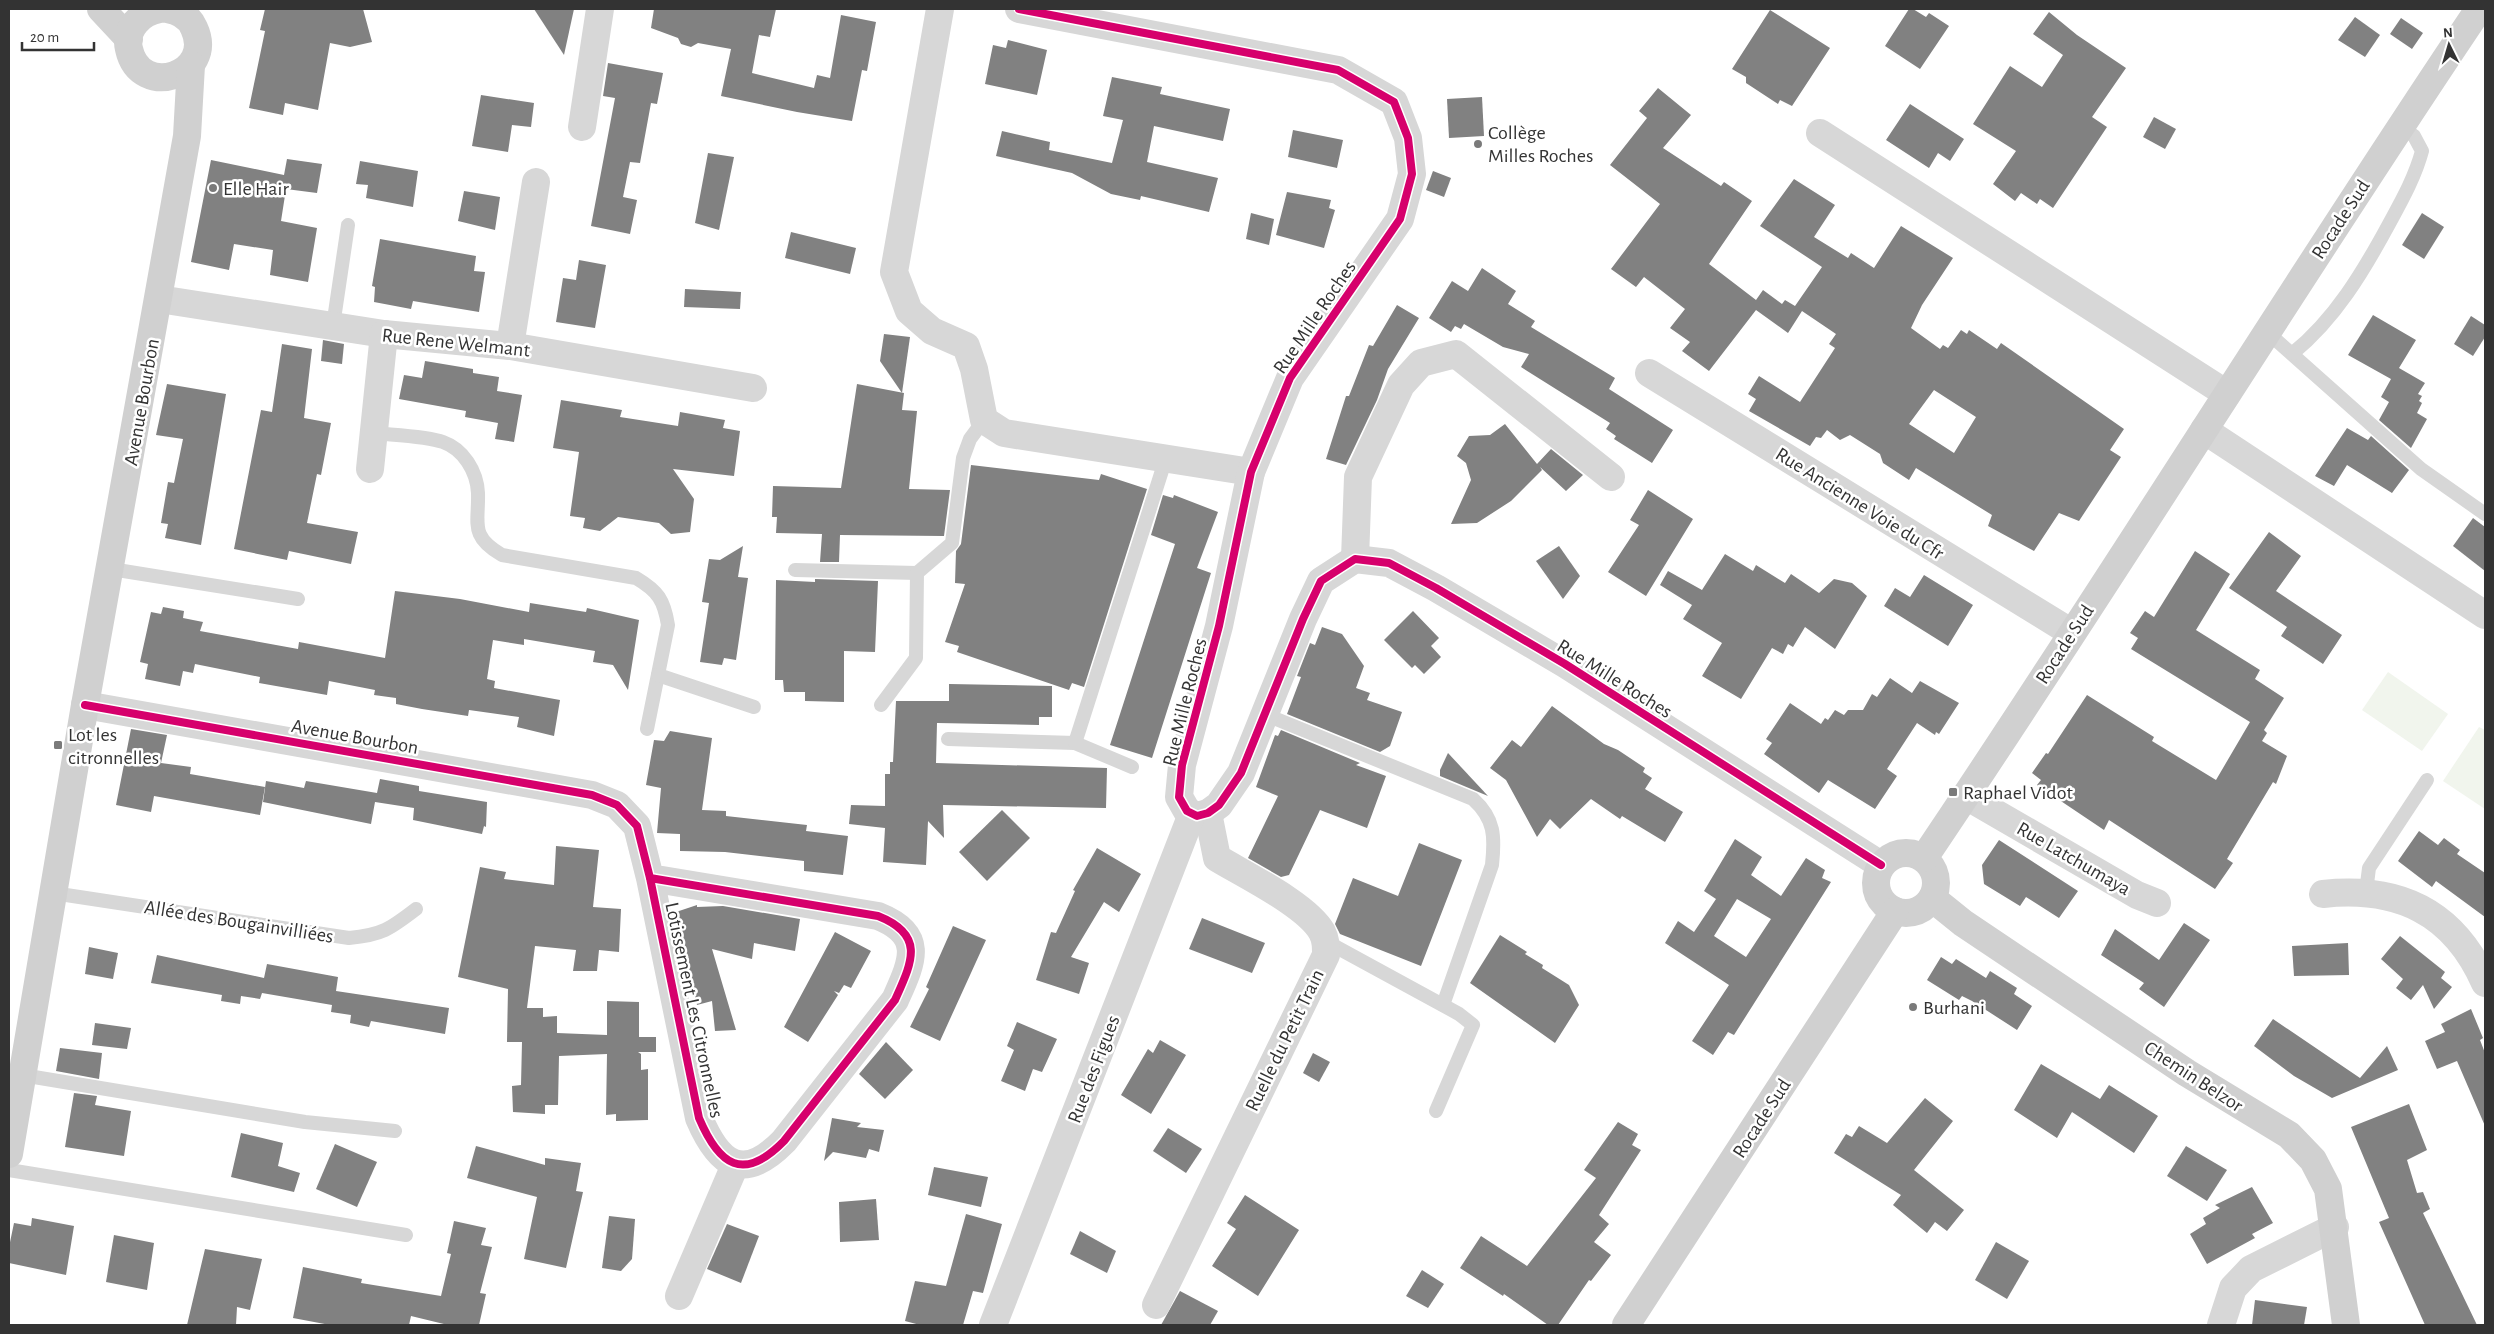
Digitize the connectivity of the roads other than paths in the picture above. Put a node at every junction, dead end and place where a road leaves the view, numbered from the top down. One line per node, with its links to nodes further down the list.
1 (101, 9): 8 (street)
2 (161, 9): 7 (street); 8 (street)
3 (600, 9): 13 (street)
4 (940, 9): 26 (street)
5 (1019, 9): 31 (street, Rue Mille Roches)
6 (2479, 9): 11 (street, Rocade Sud)
7 (200, 21): 9 (street)
8 (129, 39): 10 (street)
9 (190, 65): 10 (street); 12 (street, Avenue Bourbon)
10 (149, 75): 12 (street)
11 (2400, 126): 19 (street, Rocade Sud); 22 (lane)
12 (187, 127): 17 (street, Avenue Bourbon)
13 (582, 127)
14 (1820, 133): 25 (street)
15 (536, 182): 21 (street)
16 (348, 225): 18 (lane)
17 (159, 299): 18 (street, Rue Rene Welmant); 35 (street, Avenue Bourbon)
18 (333, 326): 20 (street, Rue Rene Welmant)
19 (2266, 332): 22 (lane); 25 (street, Rocade Sud)
20 (384, 334): 21 (street, Rue Rene Welmant); 28 (street)
21 (510, 346): 24 (street, Rue Rene Welmant)
22 (2293, 353): 33 (lane)
23 (1649, 372): 40 (street, Rue Ancienne Voie du Cfr)
24 (753, 388)
25 (2227, 394): 27 (street, Rocade Sud)
26 (984, 420): 29 (street); 37 (lane)
27 (2204, 430): 39 (street); 40 (street, Rocade Sud)
28 (374, 433): 30 (street); 41 (lane)
29 (1166, 458): 31 (street); 48 (lane)
30 (370, 469)
31 (1251, 472): 53 (street, Rue Mille Roches)
32 (1611, 477): 34 (street)
33 (2485, 514)
34 (1355, 559): 45 (street); 55 (street, Rue Mille Roches)
35 (111, 569): 38 (lane); 42 (street, Avenue Bourbon)
36 (795, 570): 37 (lane)
37 (917, 572): 43 (lane)
38 (298, 599)
39 (2485, 614)
40 (2072, 633): 51 (street, Rocade Sud)
41 (658, 674): 44 (lane); 46 (lane)
42 (85, 705): 52 (street, Avenue Bourbon); 58 (street, Avenue Bourbon)
43 (881, 705)
44 (754, 708)
45 (1264, 714): 53 (street); 66 (lane)
46 (647, 729)
47 (948, 739): 48 (lane)
48 (1075, 742): 49 (lane)
49 (1132, 767)
50 (2427, 780): 57 (lane)
51 (1966, 796): 54 (street, Rocade Sud); 61 (street, Rue Latchumaya)
52 (617, 805): 56 (street, Lotissement Les Citronnelles)
53 (1200, 813): 64 (street, Ruelle du Petit Train); 77 (street, Rue des Figues)
54 (1924, 858): 55 (street); 60 (street)
55 (1881, 866): 63 (street)
56 (650, 878): 71 (street, Lotissement Les Citronnelles); 71 (street, Lotissement Les Citronnelles)
57 (2366, 892): 59 (street); 65 (street)
58 (53, 893): 62 (lane, Allée des Bougainvilliées); 67 (street, Avenue Bourbon)
59 (2323, 894)
60 (1932, 898): 63 (street); 73 (street, Chemin Belzor)
61 (2157, 903)
62 (416, 909)
63 (1895, 911): 78 (street, Rocade Sud)
64 (1326, 942): 66 (lane); 76 (street, Ruelle du Petit Train)
65 (2485, 983)
66 (1443, 1005): 68 (lane)
67 (22, 1075): 69 (lane); 70 (street, Avenue Bourbon)
68 (1436, 1110)
69 (395, 1131)
70 (9, 1154)
71 (735, 1164): 75 (street)
72 (9, 1170): 74 (lane)
73 (2335, 1227): 79 (street); 80 (street, Chemin Belzor)
74 (406, 1235)
75 (679, 1296)
76 (1156, 1305)
77 (993, 1325)
78 (1626, 1325)
79 (2221, 1325)
80 (2346, 1325)

